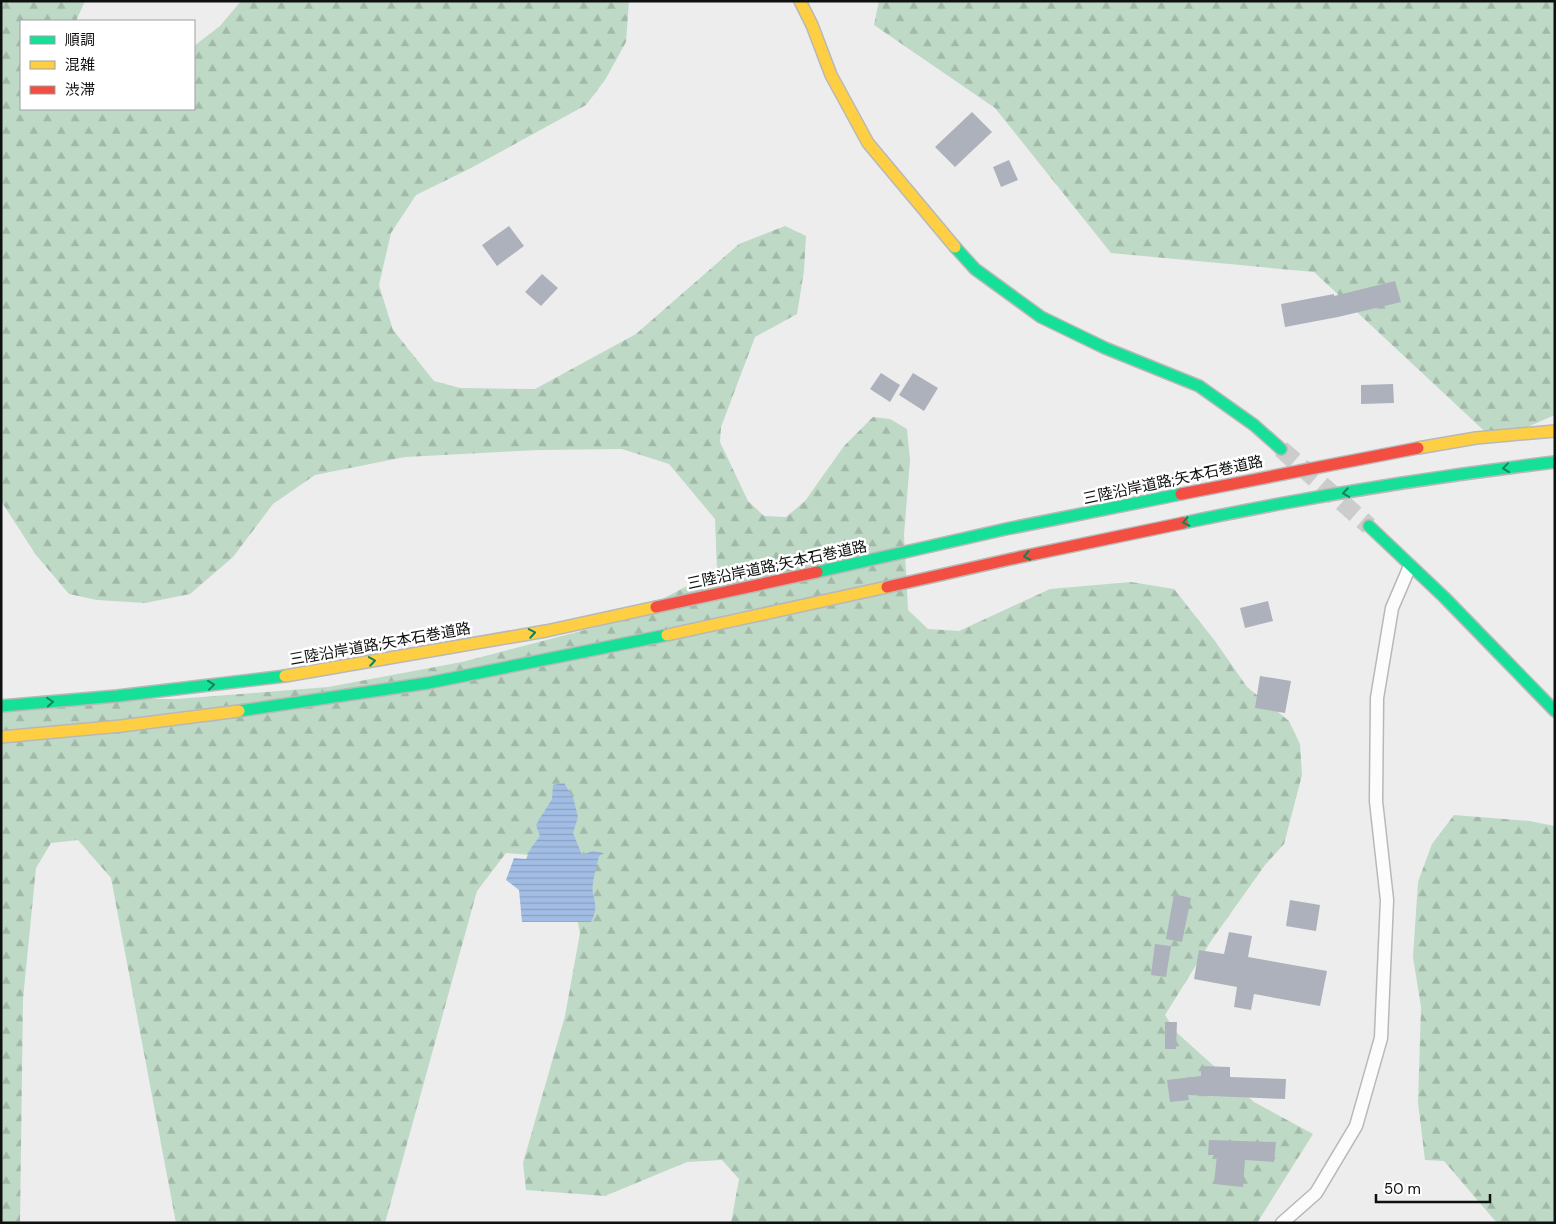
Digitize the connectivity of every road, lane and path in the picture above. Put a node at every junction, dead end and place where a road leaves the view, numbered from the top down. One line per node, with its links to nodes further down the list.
1 (800, 1): 3 (main road)
2 (1555, 431): 7 (main road, 三陸沿岸道路;矢本石巻道路, one-way to 2)
3 (1281, 449)
4 (1555, 462): 9 (main road, one-way to 9)
5 (1370, 526): 6 (main road)
6 (1410, 566): 8 (main road); 10 (street)
7 (1, 706)
8 (1555, 711)
9 (1, 737)
10 (1282, 1223)

